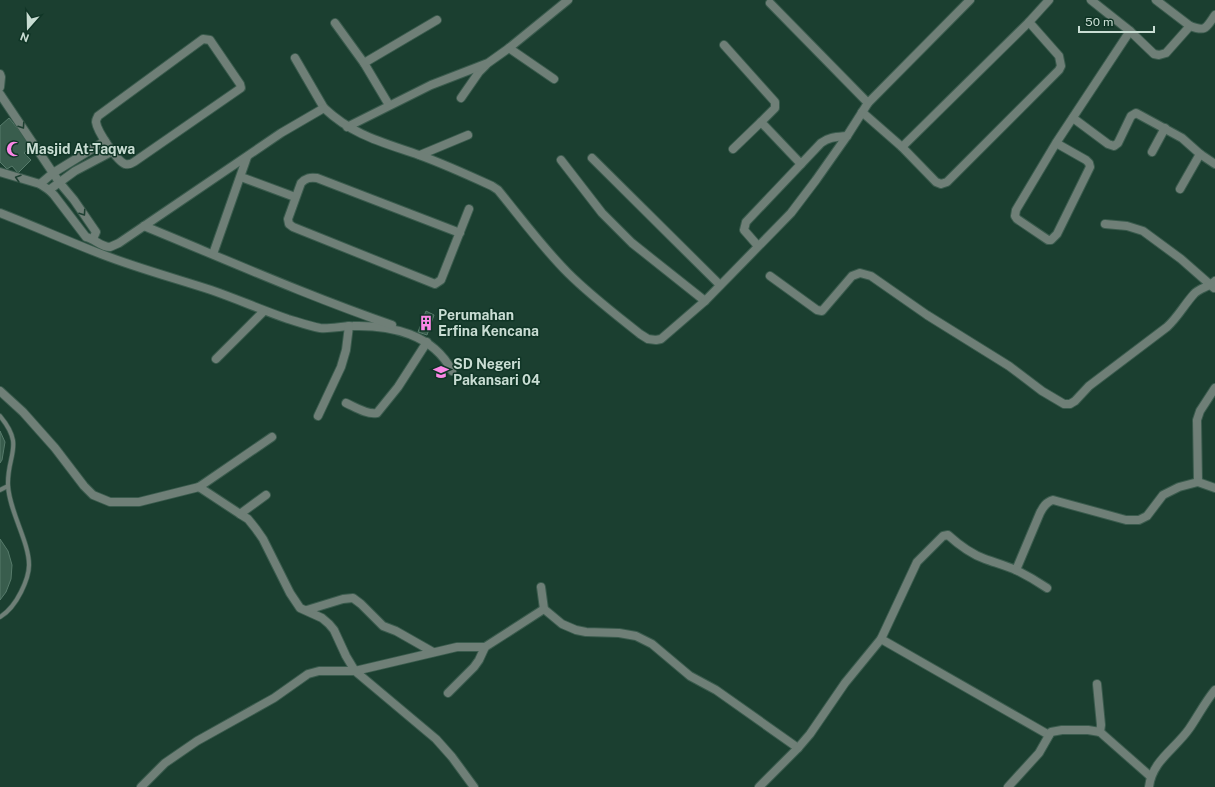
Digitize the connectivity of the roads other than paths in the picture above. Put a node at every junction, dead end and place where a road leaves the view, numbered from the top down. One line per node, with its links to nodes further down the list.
1 (568, 0): 15 (street)
2 (970, 0): 24 (street)
3 (1049, 0): 9 (street)
4 (1091, 0): 13 (street)
5 (1156, 0): 12 (street)
6 (770, 3): 24 (street)
7 (1215, 15): 11 (street)
8 (436, 20): 17 (street)
9 (1029, 22): 36 (street); 36 (street)
10 (335, 23): 17 (street)
11 (1212, 25): 12 (street)
12 (1190, 26): 13 (street)
13 (1130, 31): 28 (street)
14 (724, 45): 29 (street)
15 (509, 48): 18 (street); 20 (street)
16 (295, 58): 26 (street)
17 (364, 63): 25 (street)
18 (488, 63): 23 (street); 25 (street)
19 (0, 74): 21 (street)
20 (554, 78)
21 (0, 87)
22 (0, 94): 48 (street, one-way to 48)
23 (461, 98)
24 (868, 103): 27 (street)
25 (389, 105): 30 (street)
26 (324, 108): 30 (street); 42 (street)
27 (862, 112): 33 (street); 36 (street)
28 (1073, 118): 31 (street); 35 (street)
29 (761, 122): 37 (street); 45 (street)
30 (347, 126): 41 (street)
31 (1165, 128): 39 (street); 40 (street)
32 (468, 135): 41 (street)
33 (847, 136): 45 (street); 61 (street)
34 (105, 141): 38 (street); 38 (street); 48 (street)
35 (1056, 143): 35 (street)
36 (902, 147)
37 (733, 149)
38 (113, 150): 50 (street)
39 (1152, 152)
40 (1200, 154): 46 (street); 52 (street)
41 (420, 155): 66 (street)
42 (247, 157): 49 (street); 58 (street)
43 (592, 158): 64 (street)
44 (560, 160): 66 (street)
45 (801, 164): 61 (street)
46 (1215, 164)
47 (0, 172): 51 (street, one-way to 47)
48 (53, 173): 50 (street); 51 (street)
49 (241, 177): 54 (street); 62 (street)
50 (59, 182): 53 (street); 60 (street, one-way to 60)
51 (40, 184): 53 (street)
52 (1180, 189)
53 (49, 190): 60 (street)
54 (295, 197): 59 (street); 59 (street)
55 (469, 209): 59 (street)
56 (0, 213): 67 (street)
57 (1105, 224): 65 (street)
58 (144, 226): 60 (street); 62 (street)
59 (460, 233)
60 (93, 239)
61 (758, 246): 64 (street)
62 (213, 254): 69 (street)
63 (770, 276): 65 (street)
64 (720, 285): 66 (street)
65 (1214, 285)
66 (705, 301)
67 (264, 311): 68 (street); 70 (street)
68 (349, 326): 69 (street); 76 (street)
69 (428, 340): 71 (street); 74 (street)
70 (216, 359)
71 (452, 371)
72 (1215, 388): 78 (street)
73 (0, 391): 80 (street)
74 (346, 404)
75 (0, 416): 79 (lane)
76 (318, 416)
77 (272, 437): 80 (street)
78 (1198, 482): 81 (street); 85 (street)
79 (8, 486): 82 (lane); 90 (lane)
80 (199, 487): 84 (street)
81 (1215, 488)
82 (0, 490)
83 (266, 495): 84 (street)
84 (240, 514): 89 (street)
85 (1016, 570): 87 (street); 91 (street)
86 (541, 587): 88 (street)
87 (1047, 588)
88 (544, 609): 92 (street); 100 (street)
89 (307, 610): 93 (street); 94 (street)
90 (0, 617)
91 (881, 639): 99 (street); 100 (street)
92 (485, 647): 93 (street); 97 (street)
93 (433, 652): 94 (street)
94 (355, 671): 102 (street); 103 (street)
95 (1097, 684): 98 (street)
96 (1215, 690): 101 (street)
97 (448, 693)
98 (1100, 732): 99 (street); 101 (street)
99 (1049, 735): 105 (street)
100 (798, 748): 104 (street)
101 (1150, 776): 106 (street)
102 (141, 787)
103 (474, 787)
104 (759, 787)
105 (1008, 787)
106 (1149, 787)

